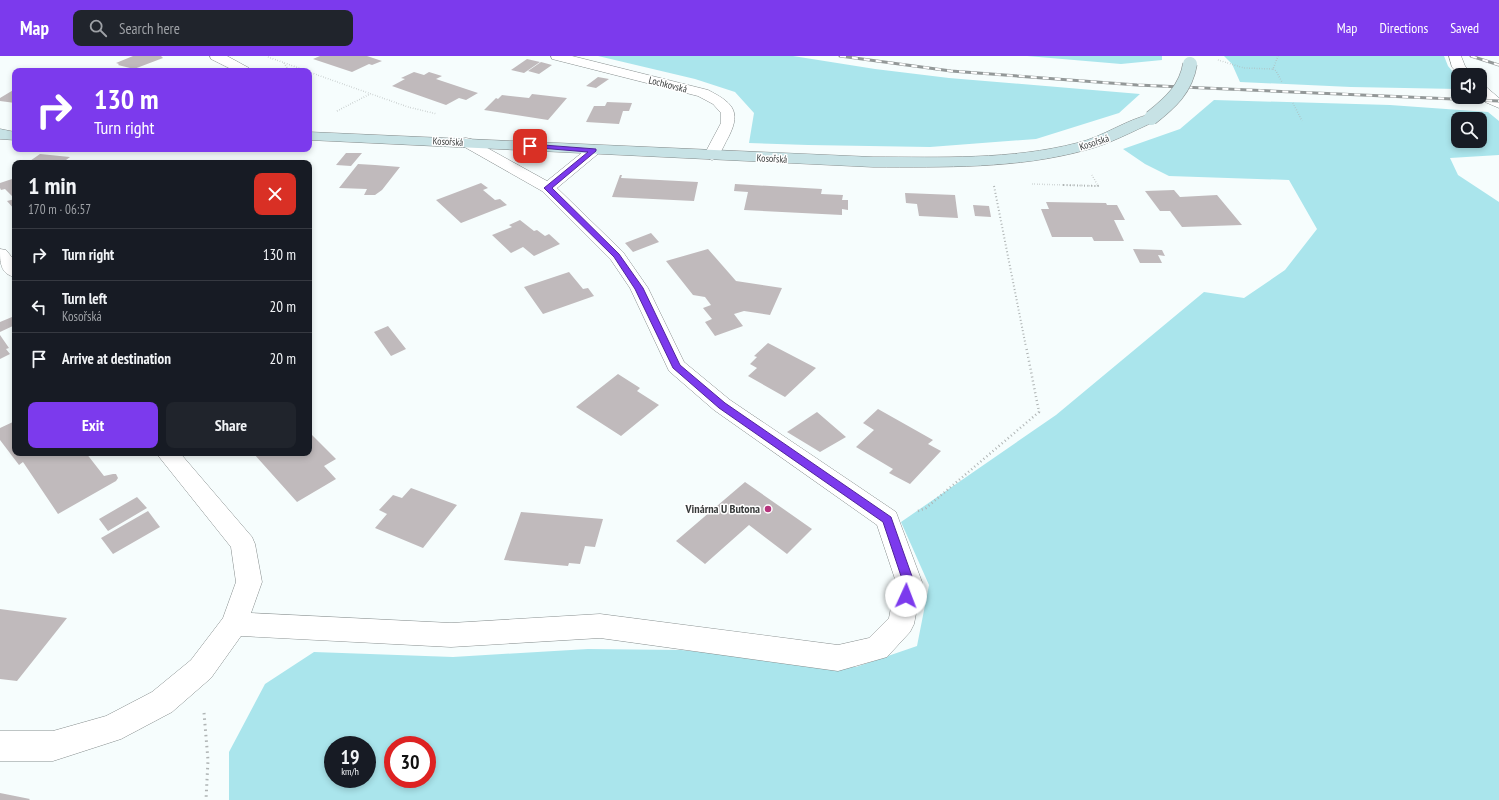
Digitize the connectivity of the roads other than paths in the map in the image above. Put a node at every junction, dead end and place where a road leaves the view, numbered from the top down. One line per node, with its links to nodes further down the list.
1 (216, 56): 5 (street)
2 (557, 56): 16 (street, Lochkovská)
3 (1455, 56): 6 (street)
4 (1189, 60): 16 (street, Kosořská, bridge)
5 (239, 68)
6 (1460, 68)
7 (1487, 96): 8 (street)
8 (1499, 104)
9 (12, 126): 10 (street)
10 (0, 127)
11 (0, 133): 12 (street)
12 (12, 136)
13 (312, 136): 14 (street, Kosořská)
14 (466, 142): 15 (street, Kosořská); 17 (street)
15 (594, 150): 16 (street, Kosořská); 17 (street)
16 (712, 155)
17 (548, 188): 21 (street)
18 (0, 254): 19 (street)
19 (12, 268)
20 (170, 456): 21 (street)
21 (234, 624): 22 (street)
22 (0, 746)

